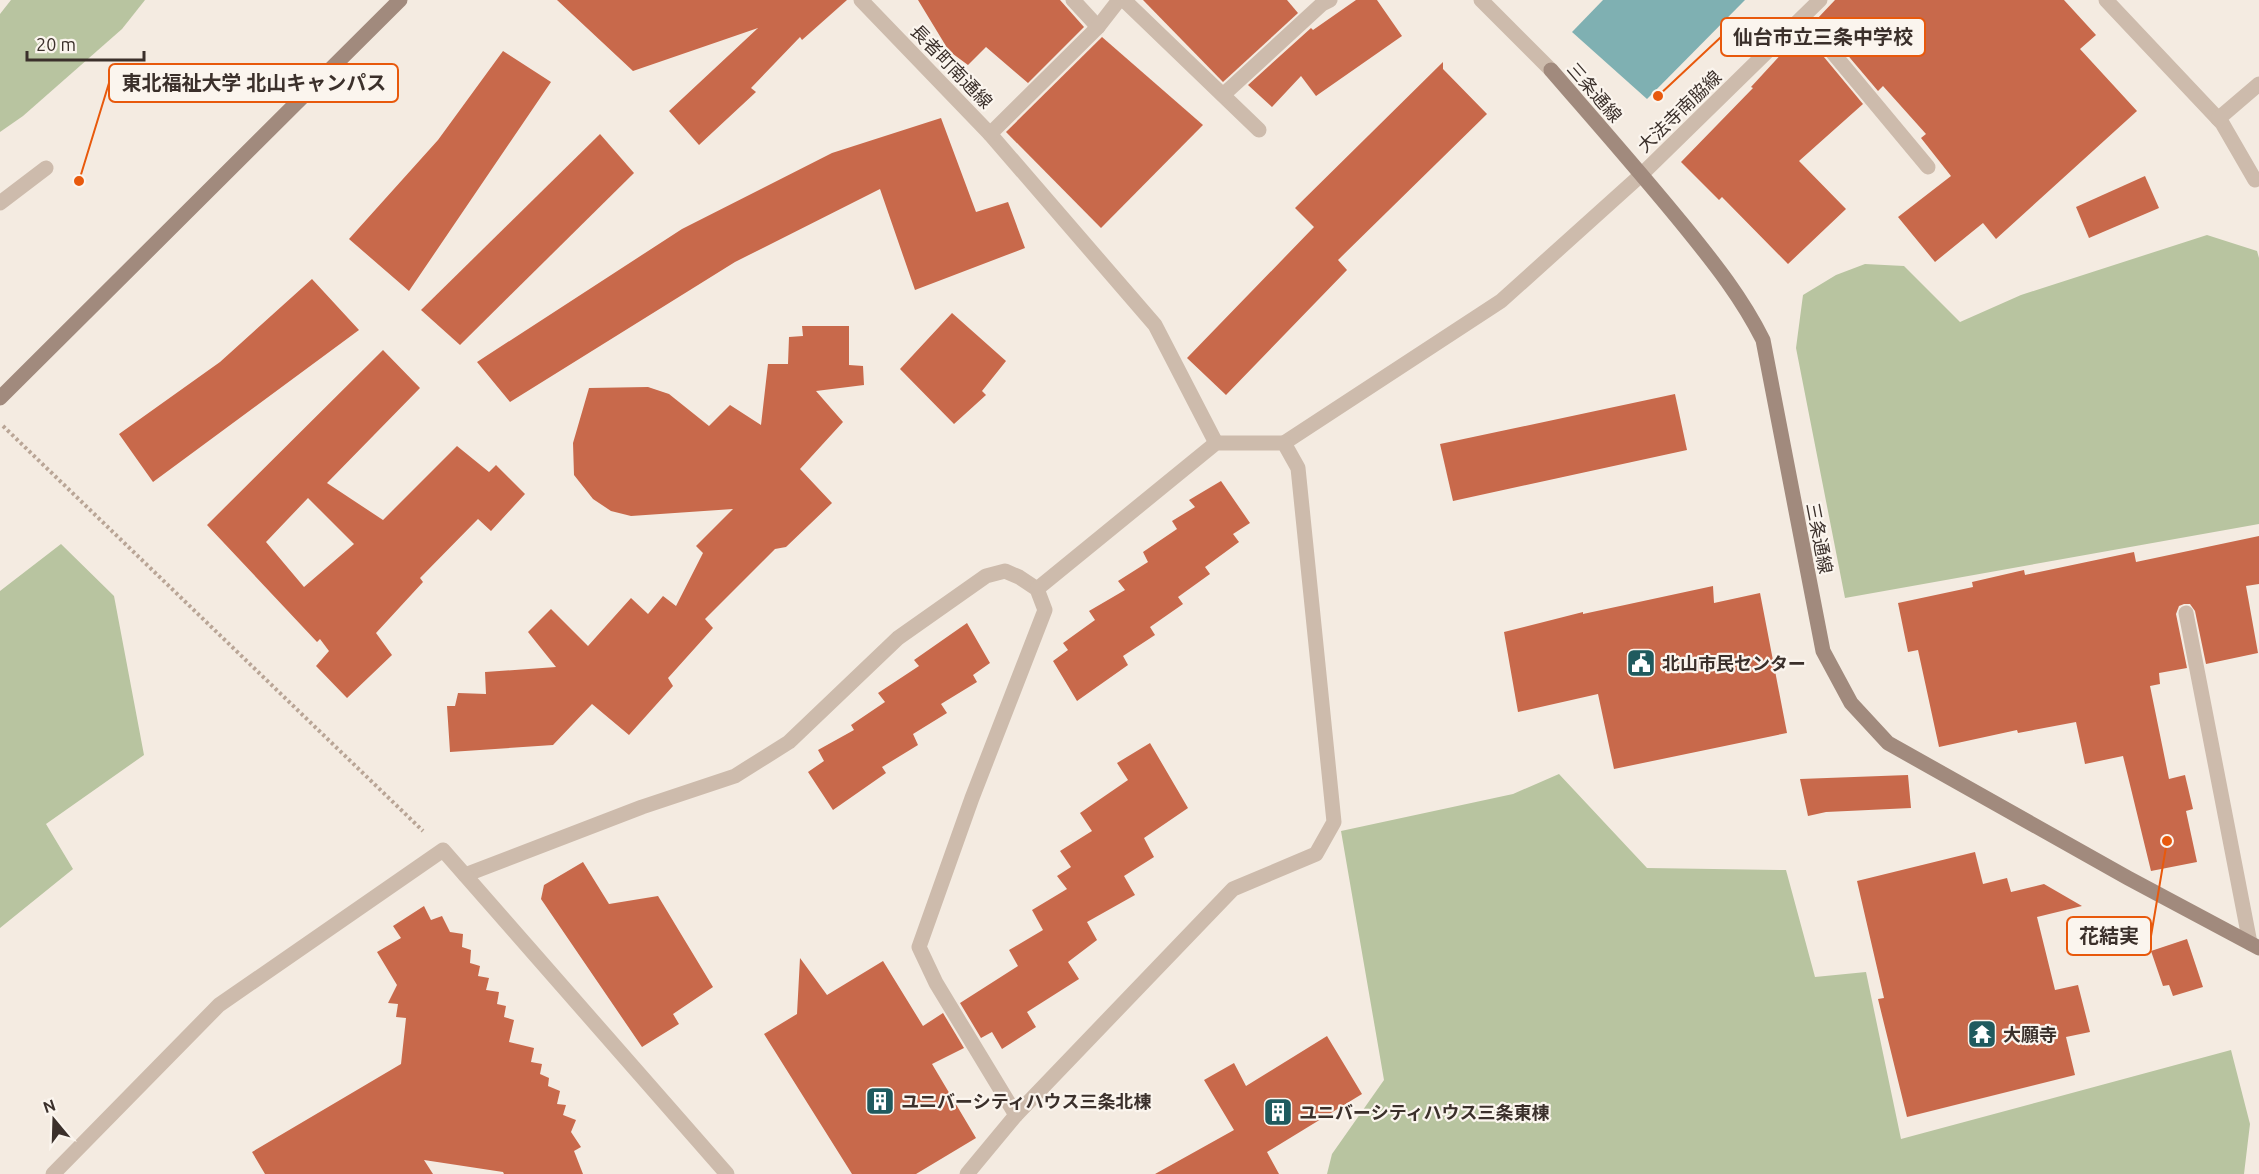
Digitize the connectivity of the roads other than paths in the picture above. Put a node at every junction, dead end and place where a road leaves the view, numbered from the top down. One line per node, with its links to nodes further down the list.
1 (400, 0): 22 (street)
2 (861, 0): 16 (street, 長者町南通線)
3 (1073, 0): 11 (street)
4 (1119, 0): 11 (street)
5 (1124, 0): 13 (street)
6 (1330, 0): 13 (street)
7 (1481, 0): 19 (street, 三条通線)
8 (1820, 0): 10 (street, 大法寺南脇線)
9 (2106, 0): 14 (street)
10 (1803, 17): 17 (street); 19 (street, 大法寺南脇線)
11 (1098, 27): 16 (street)
12 (2259, 84): 14 (street)
13 (1223, 95): 15 (street)
14 (2218, 119): 20 (street)
15 (1259, 130)
16 (990, 134): 23 (street, 長者町南通線)
17 (1928, 167)
18 (46, 168): 21 (street)
19 (1641, 175): 24 (street, 大法寺南脇線); 28 (street, 三条通線)
20 (2255, 180)
21 (0, 203)
22 (0, 398)
23 (1216, 443): 24 (street); 25 (street)
24 (1284, 443): 29 (street)
25 (1037, 589): 27 (street); 29 (street)
26 (2186, 613): 28 (street)
27 (465, 875): 30 (street); 31 (street)
28 (2255, 945)
29 (1016, 1115): 32 (street)
30 (53, 1174)
31 (727, 1174)
32 (967, 1174)

